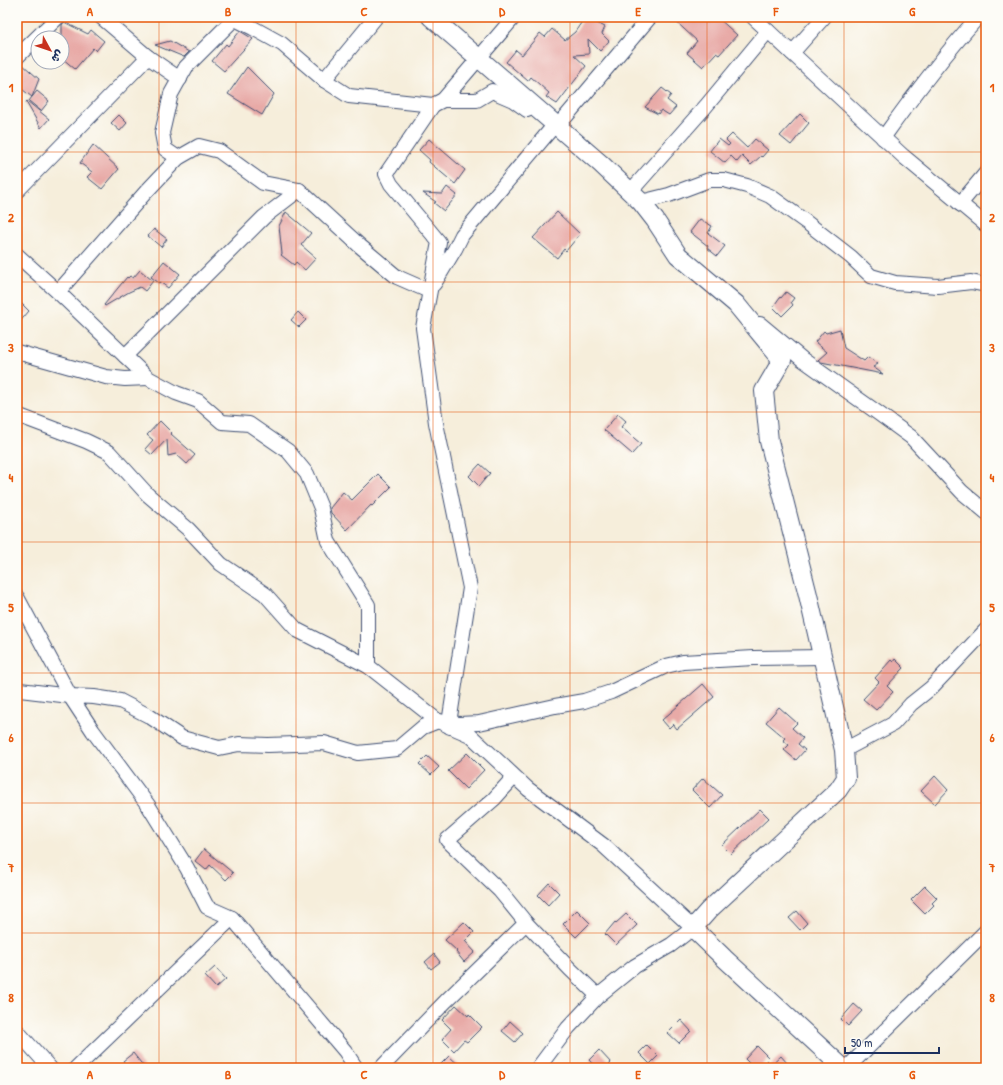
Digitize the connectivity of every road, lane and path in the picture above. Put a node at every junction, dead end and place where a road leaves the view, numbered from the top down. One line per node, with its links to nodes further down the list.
1 (58, 17): 13 (street)
2 (101, 17): 14 (street)
3 (376, 17): 17 (street)
4 (432, 17): 15 (street)
5 (514, 17): 15 (street)
6 (650, 17): 19 (street)
7 (753, 17): 11 (street)
8 (824, 17): 12 (street)
9 (978, 17): 20 (street)
10 (234, 18): 16 (street); 17 (street)
11 (768, 31): 12 (street); 25 (street)
12 (792, 53): 20 (street)
13 (17, 57)
14 (148, 57): 16 (street); 24 (street)
15 (478, 58): 18 (street); 19 (street)
16 (180, 78): 21 (street)
17 (324, 80): 18 (street)
18 (438, 103): 19 (street); 30 (street)
19 (555, 128): 25 (street); 30 (street)
20 (883, 138): 26 (street)
21 (178, 158): 23 (street); 31 (street)
22 (986, 173): 26 (street)
23 (299, 190): 30 (street); 34 (street)
24 (17, 191)
25 (635, 197): 29 (street); 32 (street)
26 (960, 204): 27 (street)
27 (986, 225)
28 (17, 255): 31 (street)
29 (986, 285)
30 (429, 291): 44 (street)
31 (58, 292): 34 (street)
32 (736, 304): 37 (street); 40 (street)
33 (17, 352): 35 (street)
34 (125, 356): 35 (street)
35 (148, 378): 41 (street)
36 (17, 415): 41 (street)
37 (986, 512)
38 (17, 597): 43 (street)
39 (986, 630): 45 (street)
40 (822, 657): 44 (street); 45 (street)
41 (368, 666): 44 (street)
42 (17, 688): 43 (street)
43 (70, 696): 44 (street); 47 (street)
44 (445, 724): 46 (street)
45 (844, 750): 49 (street)
46 (514, 777): 48 (street); 49 (street)
47 (232, 918): 54 (street); 55 (street)
48 (526, 923): 51 (street); 56 (street)
49 (693, 928): 51 (street); 58 (street)
50 (986, 931): 59 (street)
51 (598, 996): 57 (street)
52 (17, 1031): 53 (street)
53 (50, 1068)
54 (76, 1068)
55 (356, 1068)
56 (381, 1068)
57 (538, 1068)
58 (843, 1068)
59 (848, 1068)

